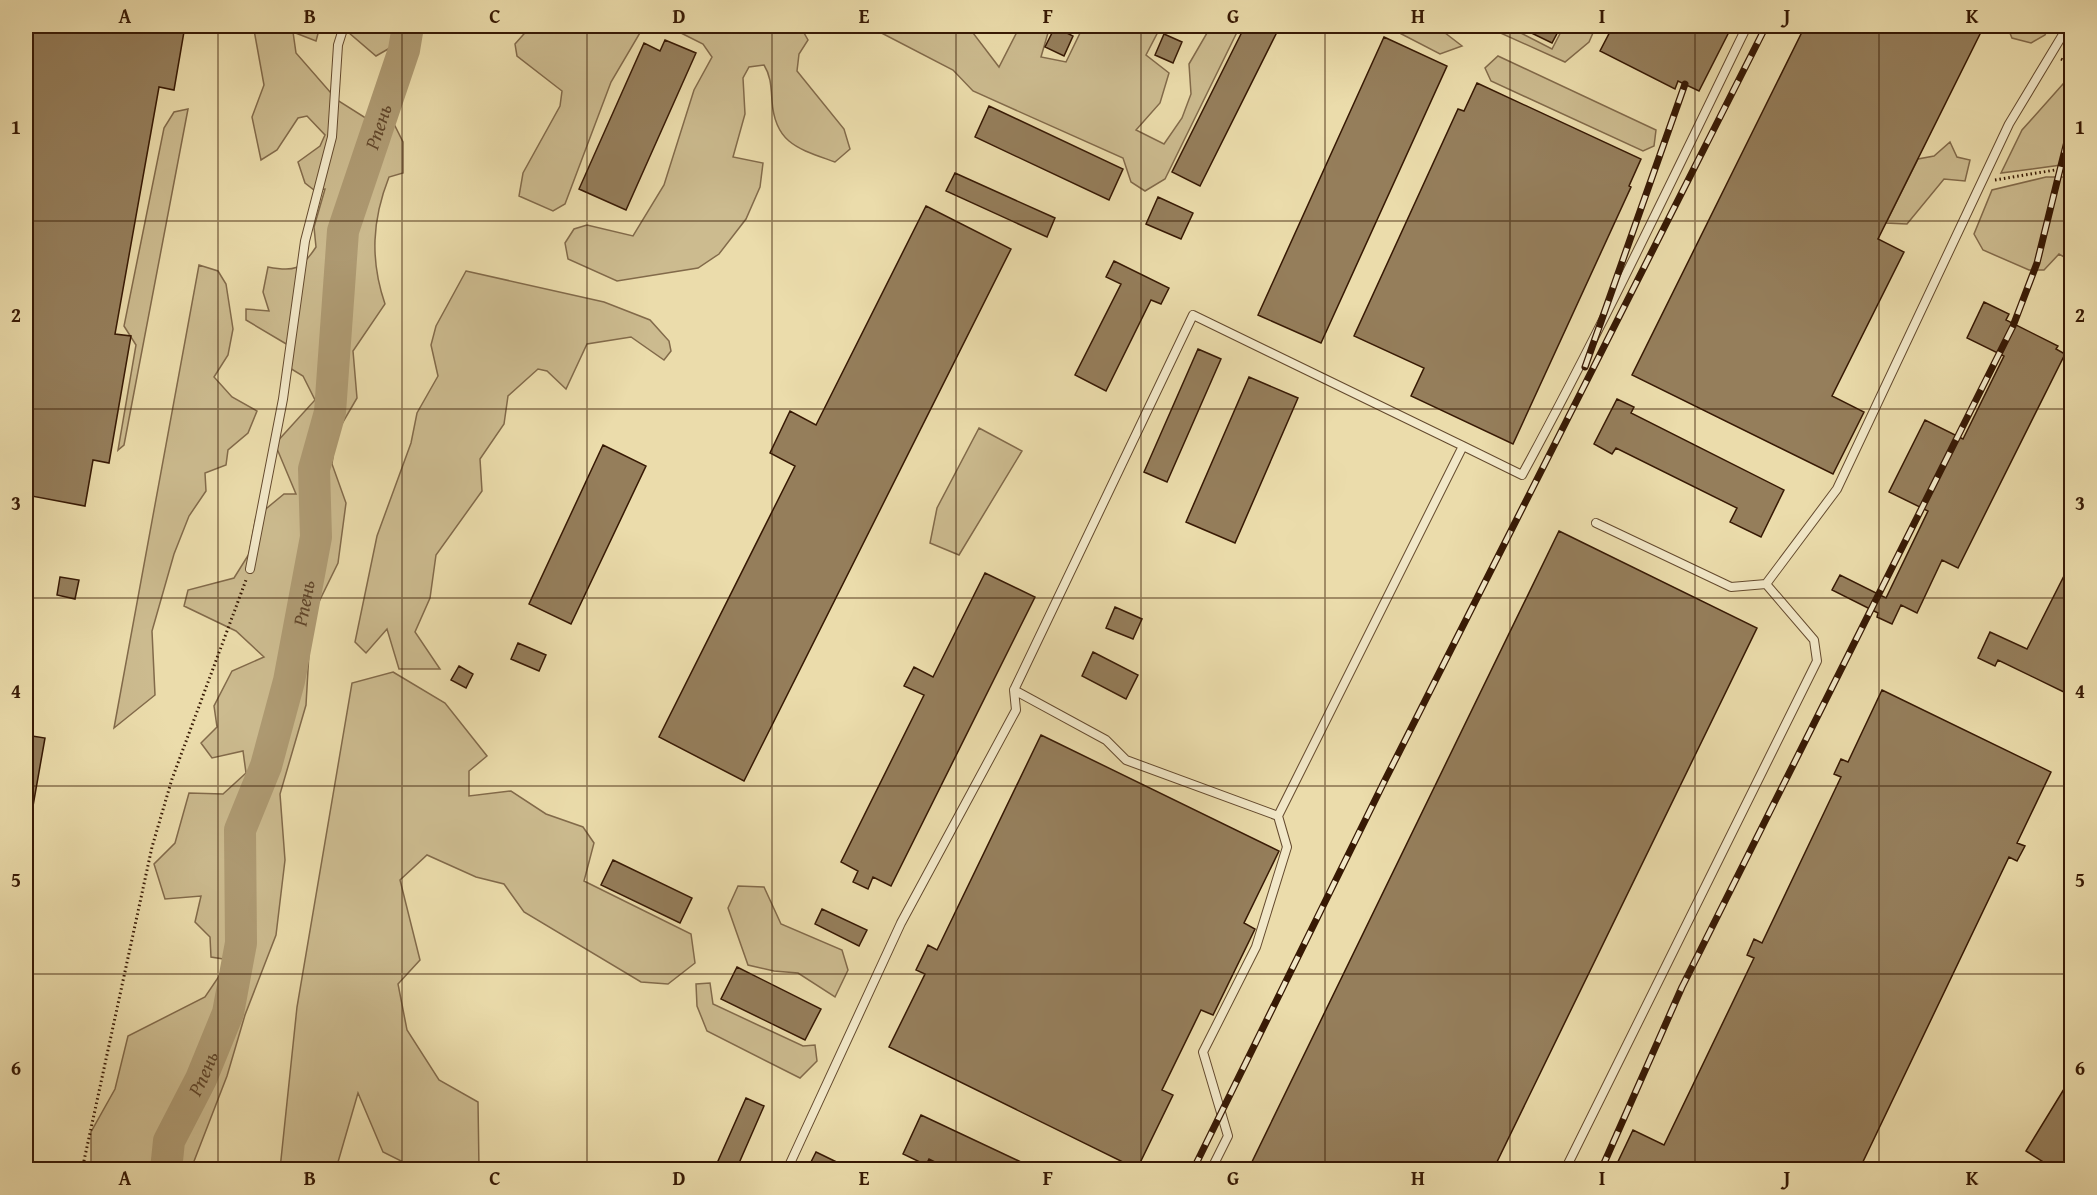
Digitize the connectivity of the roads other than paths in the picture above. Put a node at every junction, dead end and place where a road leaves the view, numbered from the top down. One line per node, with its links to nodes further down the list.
1 (344, 26): 6 (lane)
2 (1747, 26): 4 (lane)
3 (2068, 26): 7 (lane)
4 (1463, 447): 8 (lane); 9 (lane)
5 (1596, 523): 7 (lane)
6 (250, 569)
7 (1766, 584): 12 (lane)
8 (1014, 690): 9 (lane); 10 (lane)
9 (1278, 816): 11 (lane)
10 (787, 1170)
11 (1211, 1170)
12 (1565, 1170)

